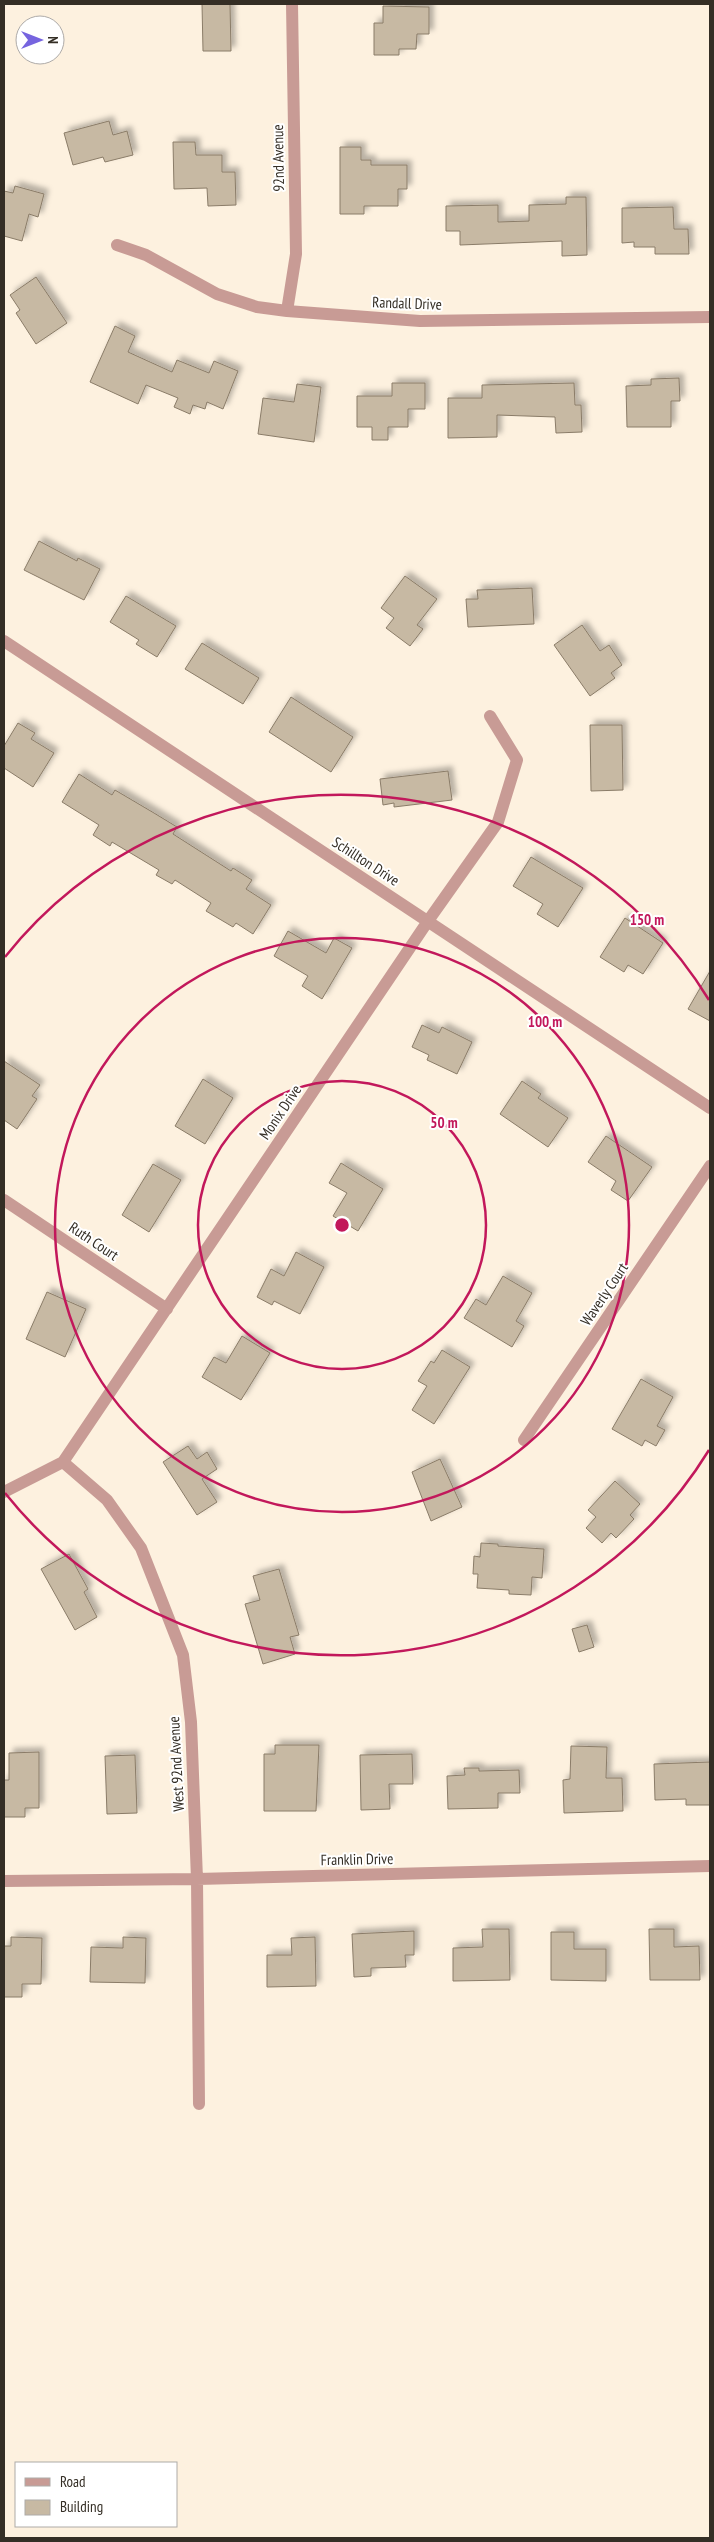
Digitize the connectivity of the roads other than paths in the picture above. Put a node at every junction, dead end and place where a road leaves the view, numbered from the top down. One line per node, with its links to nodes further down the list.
1 (292, 4): 3 (street, 92nd Avenue)
2 (117, 246): 3 (street, Randall Drive)
3 (287, 311): 4 (street, Randall Drive)
4 (710, 317)
5 (4, 641): 7 (street, Schillton Drive)
6 (490, 716): 7 (street, Monix Drive)
7 (428, 921): 8 (street, Schillton Drive); 11 (street, Monix Drive)
8 (710, 1108)
9 (710, 1166): 12 (street, Waverly Court)
10 (4, 1200): 11 (street, Ruth Court)
11 (166, 1309): 13 (street, Monix Drive)
12 (524, 1440)
13 (63, 1462): 14 (street, Monix Drive); 16 (street, West 92nd Avenue)
14 (4, 1492)
15 (710, 1866): 16 (street, Franklin Drive)
16 (196, 1879): 17 (street, Franklin Drive); 18 (street, West 92nd Avenue)
17 (4, 1881)
18 (199, 2104)

